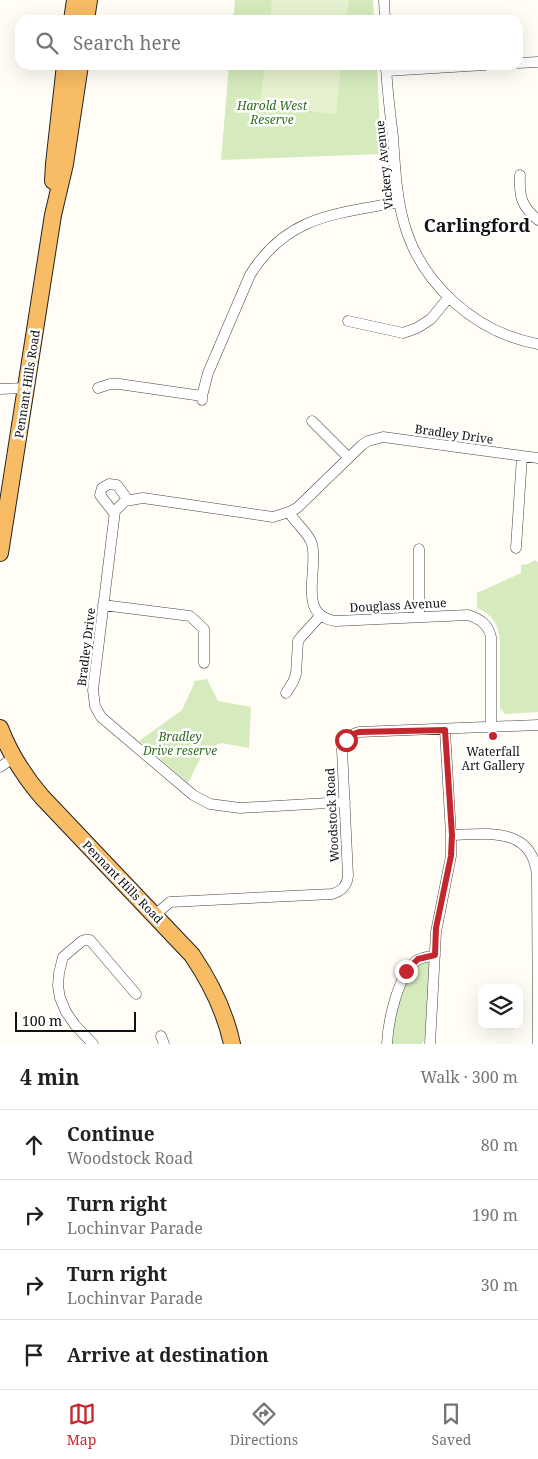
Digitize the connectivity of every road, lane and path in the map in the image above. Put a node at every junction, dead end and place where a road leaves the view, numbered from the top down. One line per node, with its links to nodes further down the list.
1 (75, 0): 4 (highway)
2 (90, 0): 5 (highway)
3 (384, 0): 6 (street)
4 (73, 15)
5 (87, 15)
6 (385, 15)
7 (538, 62): 8 (street)
8 (523, 63)
9 (64, 70): 14 (highway, Pennant Hills Road)
10 (79, 70): 14 (highway, Pennant Hills Road)
11 (386, 70): 13 (street, Vickery Avenue)
12 (520, 175): 15 (street)
13 (399, 202): 16 (street, Vickery Avenue); 20 (street)
14 (53, 215): 19 (highway, Pennant Hills Road)
15 (538, 220)
16 (449, 297): 17 (street); 18 (street, Vickery Avenue)
17 (348, 322)
18 (538, 344)
19 (26, 388): 21 (street); 31 (highway, Pennant Hills Road)
20 (98, 388)
21 (0, 389)
22 (312, 421): 24 (street)
23 (522, 456): 24 (street, Bradley Drive); 25 (street, Bradley Drive); 29 (street)
24 (348, 457): 27 (street, Bradley Drive)
25 (538, 458)
26 (128, 500): 27 (street, Bradley Drive); 28 (street); 28 (street)
27 (289, 512): 33 (street)
28 (114, 513): 32 (street, Bradley Drive)
29 (516, 548)
30 (419, 549): 34 (street)
31 (0, 553)
32 (104, 605): 35 (street); 42 (street, Bradley Drive)
33 (320, 616): 34 (street, Douglass Avenue); 36 (street)
34 (419, 616): 39 (street, Douglass Avenue)
35 (204, 663)
36 (286, 693)
37 (538, 725): 39 (street, Woodstock Road)
38 (0, 728): 41 (highway, Pennant Hills Road)
39 (491, 728): 40 (street, Woodstock Road)
40 (445, 730): 42 (street, Woodstock Road); 43 (street)
41 (6, 762): 44 (highway, Pennant Hills Road)
42 (345, 802): 44 (street, Woodstock Road)
43 (452, 835): 45 (street); 51 (street)
44 (154, 915): 48 (highway, Pennant Hills Road)
45 (435, 955): 49 (street); 50 (street)
46 (136, 994): 47 (street)
47 (93, 1044)
48 (232, 1044)
49 (387, 1044)
50 (430, 1044)
51 (538, 1044)

